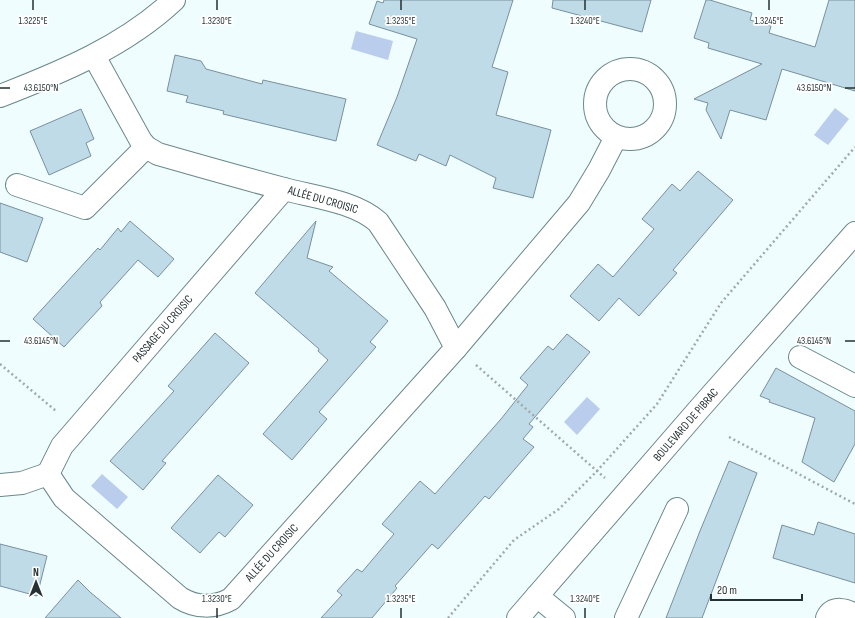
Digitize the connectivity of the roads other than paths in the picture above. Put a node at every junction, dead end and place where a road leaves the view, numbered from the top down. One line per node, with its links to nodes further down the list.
1 (174, 0): 2 (street)
2 (94, 56): 3 (street); 5 (street, ALLÉE DU CROISIC)
3 (0, 96)
4 (616, 136): 9 (street, ALLÉE DU CROISIC)
5 (146, 147): 6 (street); 7 (street, ALLÉE DU CROISIC)
6 (17, 185)
7 (284, 189): 9 (street, ALLÉE DU CROISIC); 12 (street, PASSAGE DU CROISIC)
8 (855, 233): 15 (street, BOULEVARD DE PIBRAC)
9 (456, 348): 12 (street, ALLÉE DU CROISIC)
10 (800, 357): 11 (street)
11 (855, 386)
12 (48, 474): 13 (street)
13 (0, 485)
14 (677, 509): 19 (street)
15 (537, 596): 17 (street, BOULEVARD DE PIBRAC); 18 (street)
16 (855, 616): 20 (street)
17 (518, 618)
18 (564, 618)
19 (626, 618)
20 (828, 618)

